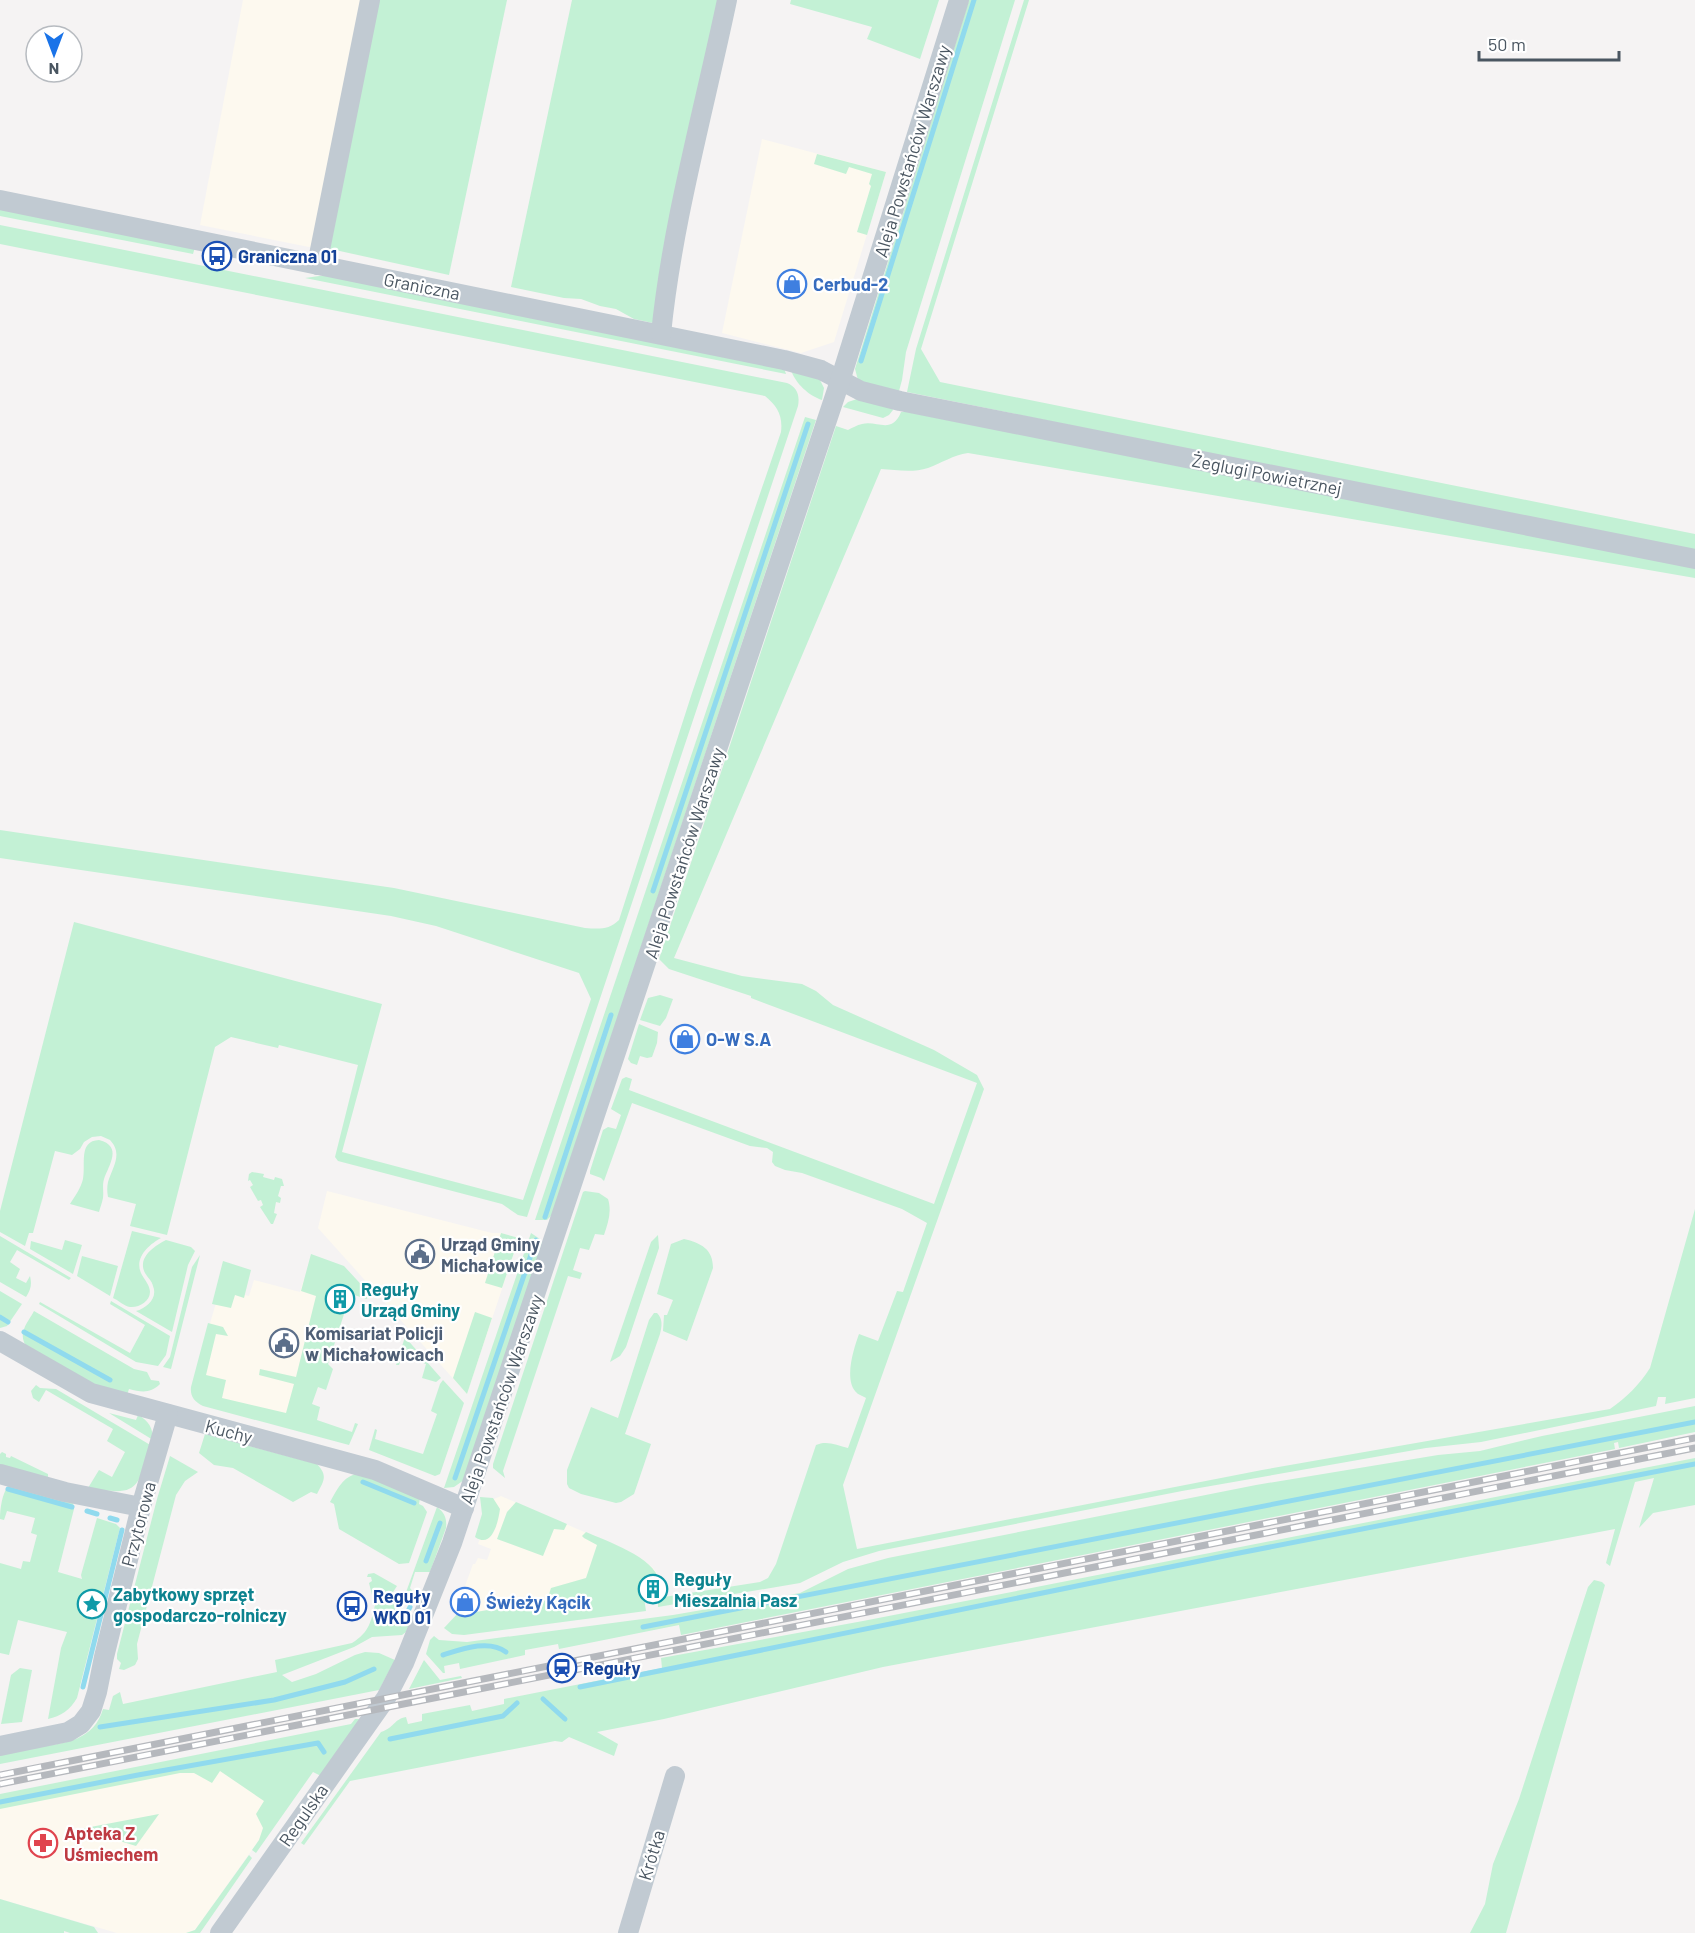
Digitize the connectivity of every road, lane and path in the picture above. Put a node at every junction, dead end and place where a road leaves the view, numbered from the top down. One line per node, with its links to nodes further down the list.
1 (370, 0): 5 (street)
2 (727, 0): 6 (street)
3 (959, 0): 7 (street, Aleja Powstańców Warszawy)
4 (0, 200): 5 (street, Graniczna)
5 (317, 265): 6 (street, Graniczna)
6 (661, 334): 7 (street, Graniczna)
7 (840, 381): 8 (street, Żeglugi Powietrznej); 13 (street, Aleja Powstańców Warszawy)
8 (1695, 559)
9 (0, 1341): 10 (street, Kuchy)
10 (168, 1414): 12 (street, Przytorowa); 13 (street, Kuchy)
11 (0, 1474): 12 (street)
12 (141, 1507): 15 (street, Przytorowa)
13 (464, 1508): 14 (street, Aleja Powstańców Warszawy)
14 (386, 1698): 17 (street, Regulska)
15 (0, 1746)
16 (675, 1776): 18 (street, Krótka)
17 (220, 1933)
18 (628, 1933)

